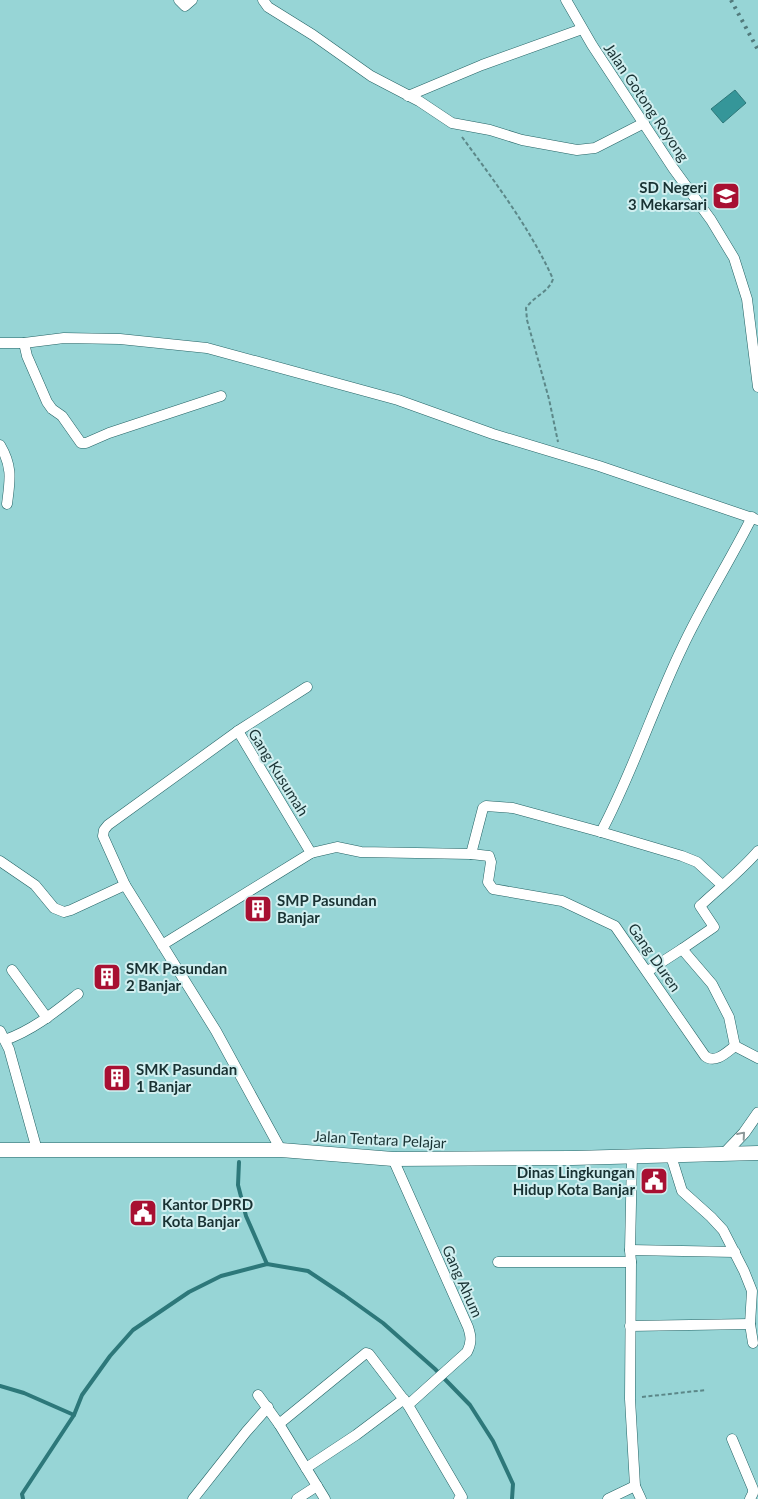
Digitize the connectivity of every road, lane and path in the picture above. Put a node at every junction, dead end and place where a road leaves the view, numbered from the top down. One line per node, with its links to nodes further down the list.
1 (179, 0): 2 (street)
2 (192, 0)
3 (263, 0): 6 (street)
4 (566, 0): 5 (street, Jalan Gotong Royong)
5 (582, 29): 6 (street); 8 (street, Jalan Gotong Royong)
6 (408, 96): 7 (street)
7 (452, 123): 8 (street); 14 (path)
8 (644, 123): 11 (street, Jalan Gotong Royong)
9 (0, 343): 10 (street)
10 (24, 343): 12 (street); 14 (street)
11 (758, 387)
12 (221, 396)
13 (0, 445): 15 (street)
14 (561, 454): 16 (street)
15 (7, 504)
16 (755, 518): 19 (street)
17 (307, 687): 18 (street)
18 (238, 731): 21 (street, Gang Kusumah); 24 (street, Gang Kusumah)
19 (601, 832): 22 (street); 25 (street)
20 (758, 851): 25 (street)
21 (311, 853): 22 (street); 26 (street)
22 (471, 854): 29 (street, Gang Duren)
23 (0, 862): 24 (street)
24 (125, 885): 26 (street, Gang Kusumah)
25 (722, 885): 27 (street)
26 (162, 945): 38 (street, Gang Kusumah)
27 (682, 949): 29 (street); 33 (street)
28 (12, 970): 31 (street)
29 (648, 971): 33 (street, Gang Duren)
30 (78, 994): 31 (street)
31 (47, 1018): 32 (street)
32 (2, 1035): 37 (street)
33 (735, 1046): 34 (street)
34 (758, 1058)
35 (758, 1113): 40 (street, one-way to 35)
36 (0, 1150): 37 (main road, Jalan Tentara Pelajar)
37 (37, 1150): 38 (main road, Jalan Tentara Pelajar)
38 (281, 1150): 43 (main road, Jalan Tentara Pelajar)
39 (758, 1153): 40 (main road, Jalan Tentara Pelajar)
40 (724, 1154): 42 (main road, Jalan Tentara Pelajar)
41 (632, 1156): 42 (main road, Jalan Tentara Pelajar); 43 (main road, Jalan Tentara Pelajar); 44 (street)
42 (671, 1156): 45 (street)
43 (393, 1159): 54 (street, Gang Ahum)
44 (630, 1250): 45 (street); 47 (street)
45 (734, 1252): 48 (street)
46 (498, 1262): 47 (street)
47 (631, 1262): 49 (street)
48 (750, 1324): 49 (street); 50 (street)
49 (630, 1326): 53 (street)
50 (752, 1343)
51 (706, 1390): 53 (path)
52 (258, 1394): 55 (street)
53 (630, 1398): 60 (street)
54 (406, 1402): 56 (street); 58 (street, Gang Ahum); 61 (street)
55 (268, 1407): 56 (street); 62 (street)
56 (280, 1424): 58 (street)
57 (732, 1439): 67 (street)
58 (306, 1468): 59 (street)
59 (317, 1486): 63 (street); 64 (street)
60 (635, 1486): 65 (street); 66 (street)
61 (461, 1498)
62 (193, 1499)
63 (297, 1499)
64 (325, 1499)
65 (608, 1499)
66 (641, 1499)
67 (750, 1499)

